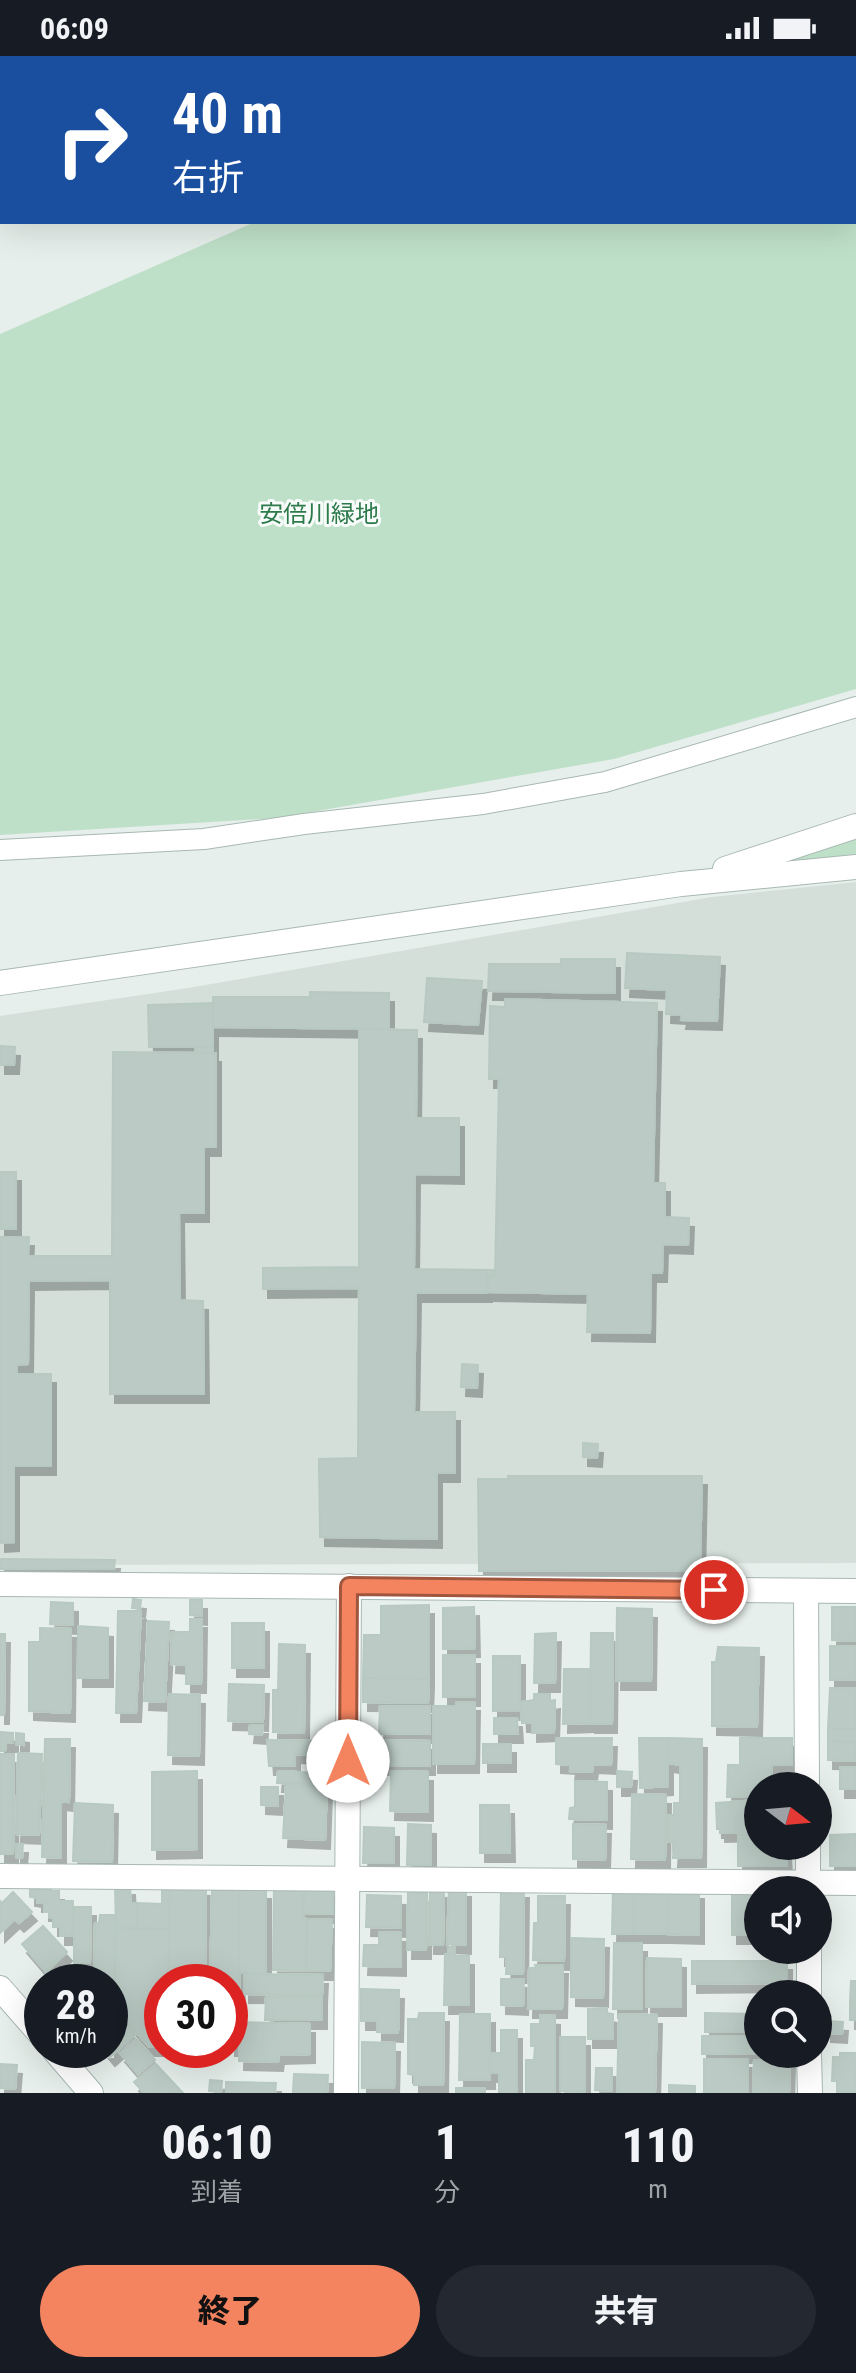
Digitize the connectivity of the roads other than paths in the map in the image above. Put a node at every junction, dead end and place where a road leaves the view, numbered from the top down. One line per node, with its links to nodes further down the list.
1 (856, 707): 3 (lane)
2 (856, 826): 5 (street)
3 (0, 850)
4 (856, 867): 5 (street)
5 (681, 884): 6 (street)
6 (0, 983)
7 (0, 1584): 8 (street)
8 (349, 1586): 9 (street); 13 (street)
9 (806, 1591): 10 (street); 11 (street)
10 (856, 1591)
11 (807, 1772)
12 (0, 1876): 13 (street)
13 (348, 1877): 16 (street); 22 (street)
14 (856, 1883): 15 (street)
15 (832, 1885)
16 (744, 1886)
17 (0, 1988): 18 (street)
18 (24, 2015)
19 (69, 2068): 21 (street)
20 (809, 2068): 23 (street)
21 (91, 2093)
22 (346, 2093)
23 (810, 2093)

